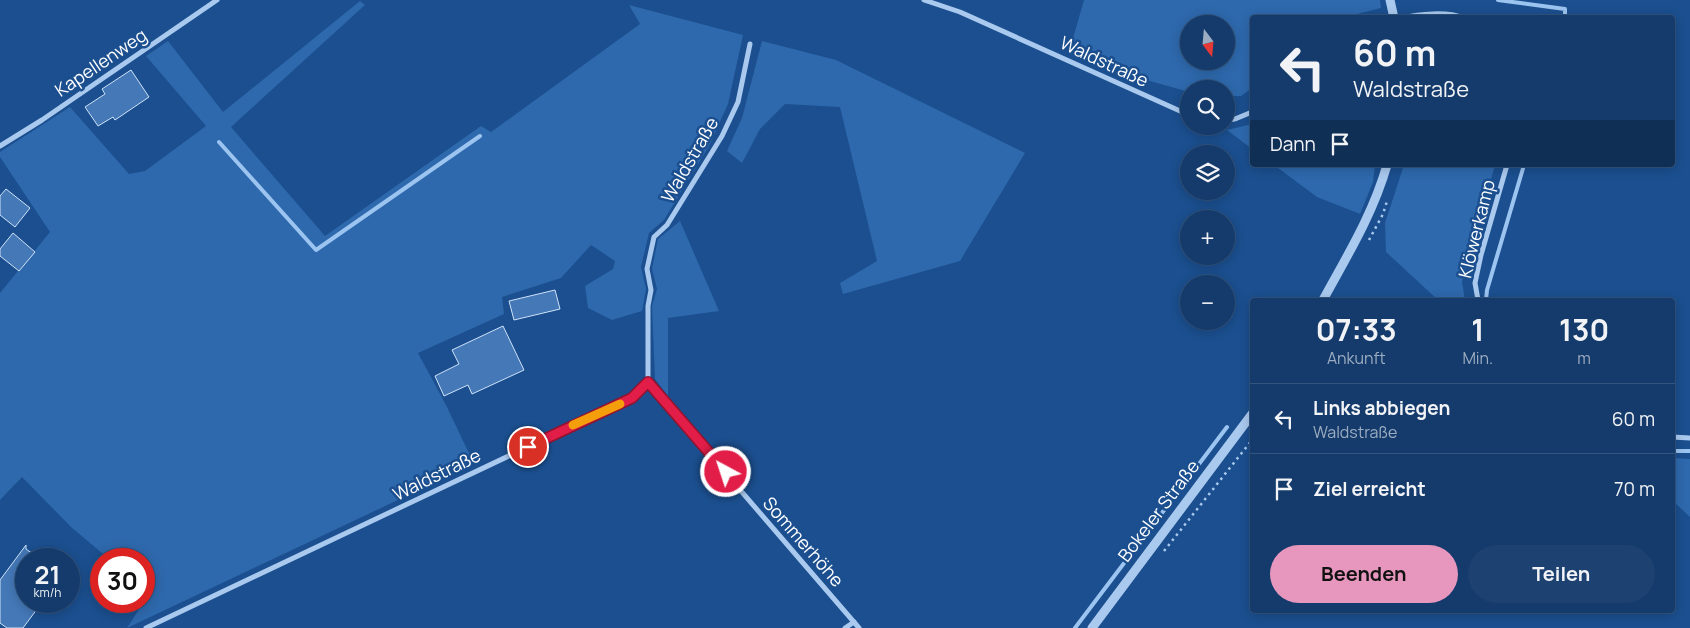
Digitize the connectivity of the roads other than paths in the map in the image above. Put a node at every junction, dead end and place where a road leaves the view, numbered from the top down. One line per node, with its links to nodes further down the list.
1 (217, 0): 11 (street, Kapellenweg)
2 (924, 0): 8 (street, Waldstraße)
3 (1390, 0): 4 (street)
4 (1393, 15)
5 (1414, 15): 6 (street)
6 (1458, 15)
7 (750, 44): 16 (street, Waldstraße)
8 (1180, 111)
9 (1250, 113): 10 (street)
10 (1235, 119)
11 (0, 146)
12 (1385, 167): 14 (street)
13 (1506, 167): 15 (street, Klöwerkamp)
14 (1324, 298)
15 (1478, 298)
16 (648, 382): 20 (street, Sommerhöhe); 21 (street, Waldstraße)
17 (1250, 417): 24 (street, Bokeler Straße)
18 (1675, 437): 19 (street)
19 (1690, 438)
20 (854, 622): 22 (street); 23 (street, Sommerhöhe)
21 (146, 628)
22 (845, 628)
23 (859, 628)
24 (1092, 628)

